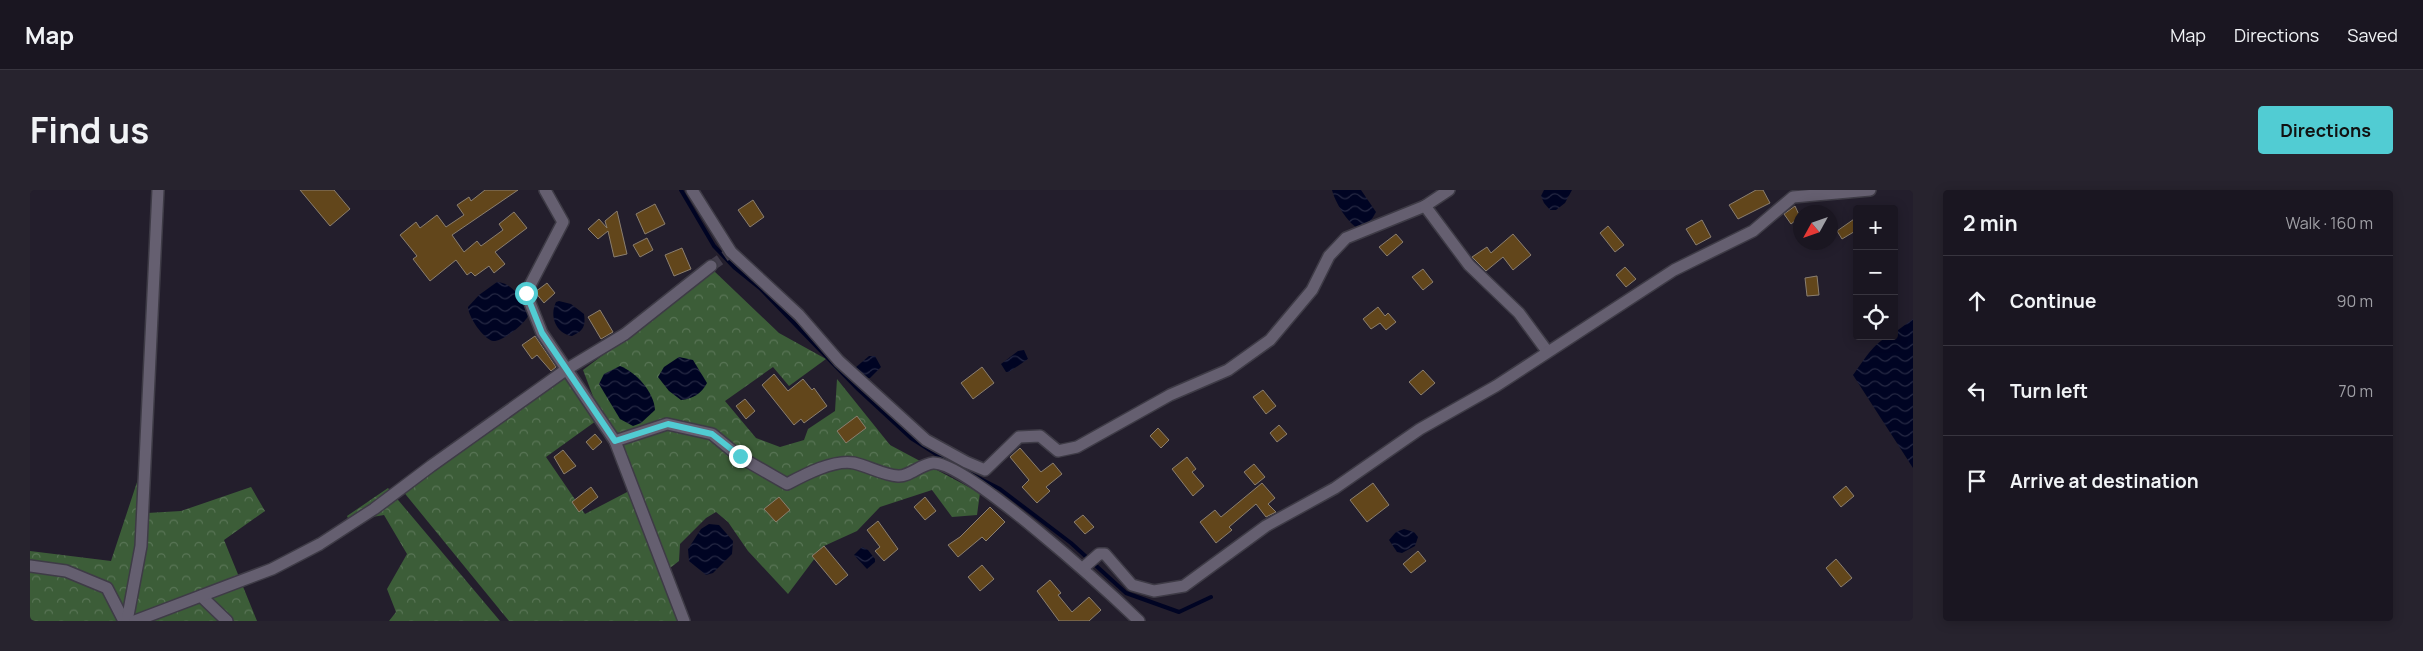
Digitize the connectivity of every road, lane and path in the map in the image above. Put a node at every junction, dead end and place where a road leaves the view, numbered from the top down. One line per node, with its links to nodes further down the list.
1 (158, 190): 14 (street)
2 (544, 190): 9 (street)
3 (692, 190): 6 (street)
4 (1449, 190): 6 (street)
5 (1870, 190): 8 (street)
6 (1425, 206): 8 (street)
7 (711, 266): 9 (street)
8 (1547, 351): 12 (street)
9 (567, 369): 10 (street); 13 (street)
10 (615, 441): 12 (street); 17 (street)
11 (30, 566): 14 (street)
12 (1083, 568): 18 (street)
13 (201, 596): 15 (street); 16 (street)
14 (125, 621)
15 (135, 621)
16 (227, 621)
17 (684, 621)
18 (1139, 621)

